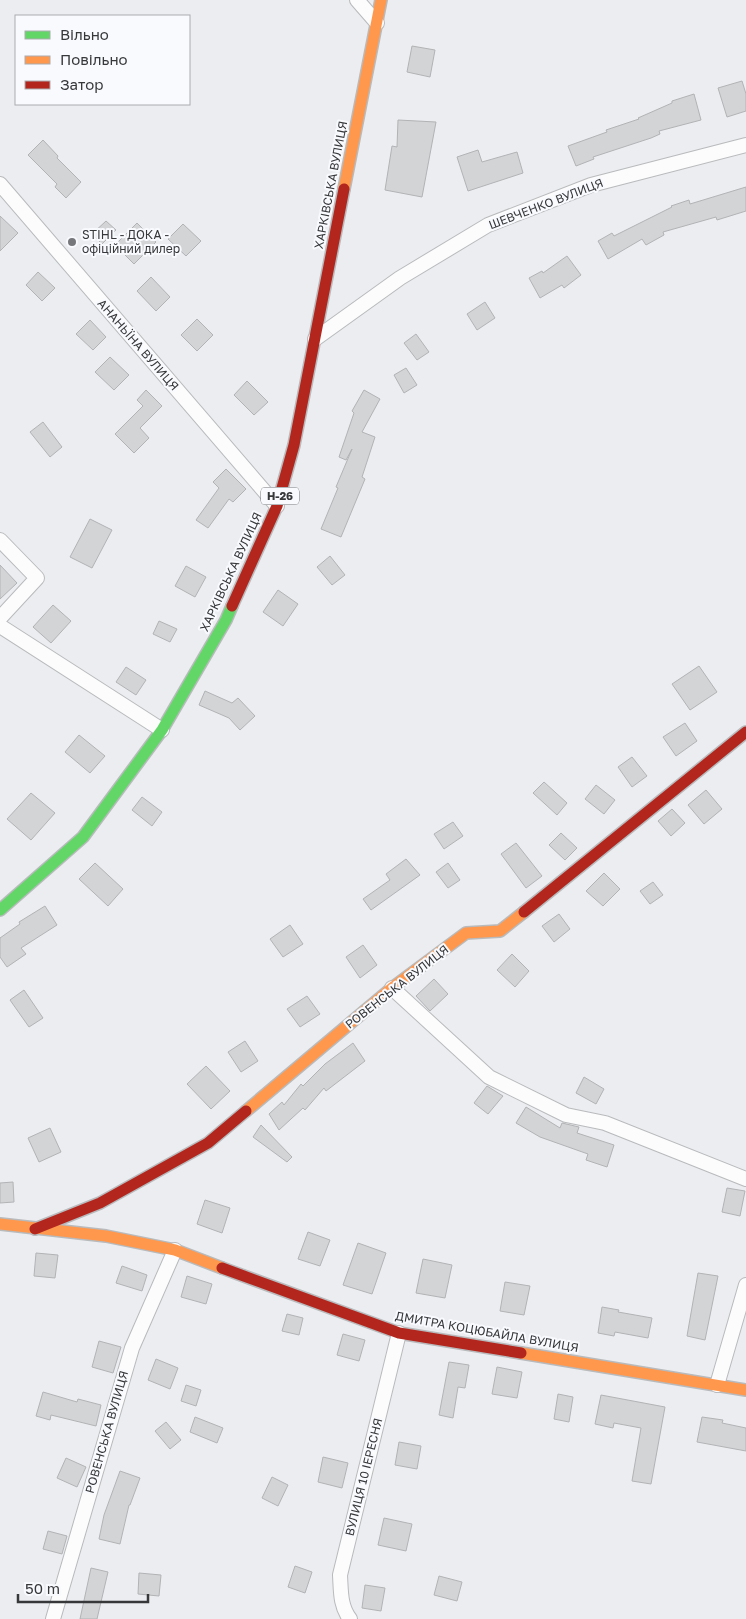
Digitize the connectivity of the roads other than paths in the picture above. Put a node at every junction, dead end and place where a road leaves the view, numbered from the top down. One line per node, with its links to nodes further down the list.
1 (356, 0): 3 (street)
2 (381, 0): 3 (street, ХАРКІВСЬКА ВУЛИЦЯ / Н-26)
3 (377, 23): 6 (street, ХАРКІВСЬКА ВУЛИЦЯ / Н-26)
4 (746, 145): 6 (street, ШЕВЧЕНКО ВУЛИЦЯ)
5 (0, 184): 7 (street, АНАНЬЇНА ВУЛИЦЯ)
6 (315, 339): 7 (street, ХАРКІВСЬКА ВУЛИЦЯ / Н-26)
7 (277, 506): 11 (street, ХАРКІВСЬКА ВУЛИЦЯ / Н-26)
8 (0, 540): 9 (street)
9 (0, 618)
10 (0, 626): 11 (street)
11 (162, 730): 13 (street, ХАРКІВСЬКА ВУЛИЦЯ / Н-26)
12 (746, 732): 14 (street, РОВЕНСЬКА ВУЛИЦЯ)
13 (0, 910)
14 (392, 988): 15 (street); 17 (street, РОВЕНСЬКА ВУЛИЦЯ)
15 (746, 1179)
16 (0, 1224): 17 (street, ДМИТРА КОЦЮБАЙЛА ВУЛИЦЯ)
17 (35, 1229): 18 (street, ДМИТРА КОЦЮБАЙЛА ВУЛИЦЯ)
18 (175, 1250): 20 (street, ДМИТРА КОЦЮБАЙЛА ВУЛИЦЯ); 23 (street, РОВЕНСЬКА ВУЛИЦЯ)
19 (746, 1284): 21 (street)
20 (399, 1333): 21 (street, ДМИТРА КОЦЮБАЙЛА ВУЛИЦЯ); 24 (street, ВУЛИЦЯ 10 ІЕРЕСНЯ)
21 (717, 1385): 22 (street, ДМИТРА КОЦЮБАЙЛА ВУЛИЦЯ)
22 (746, 1390)
23 (53, 1619)
24 (350, 1619)

